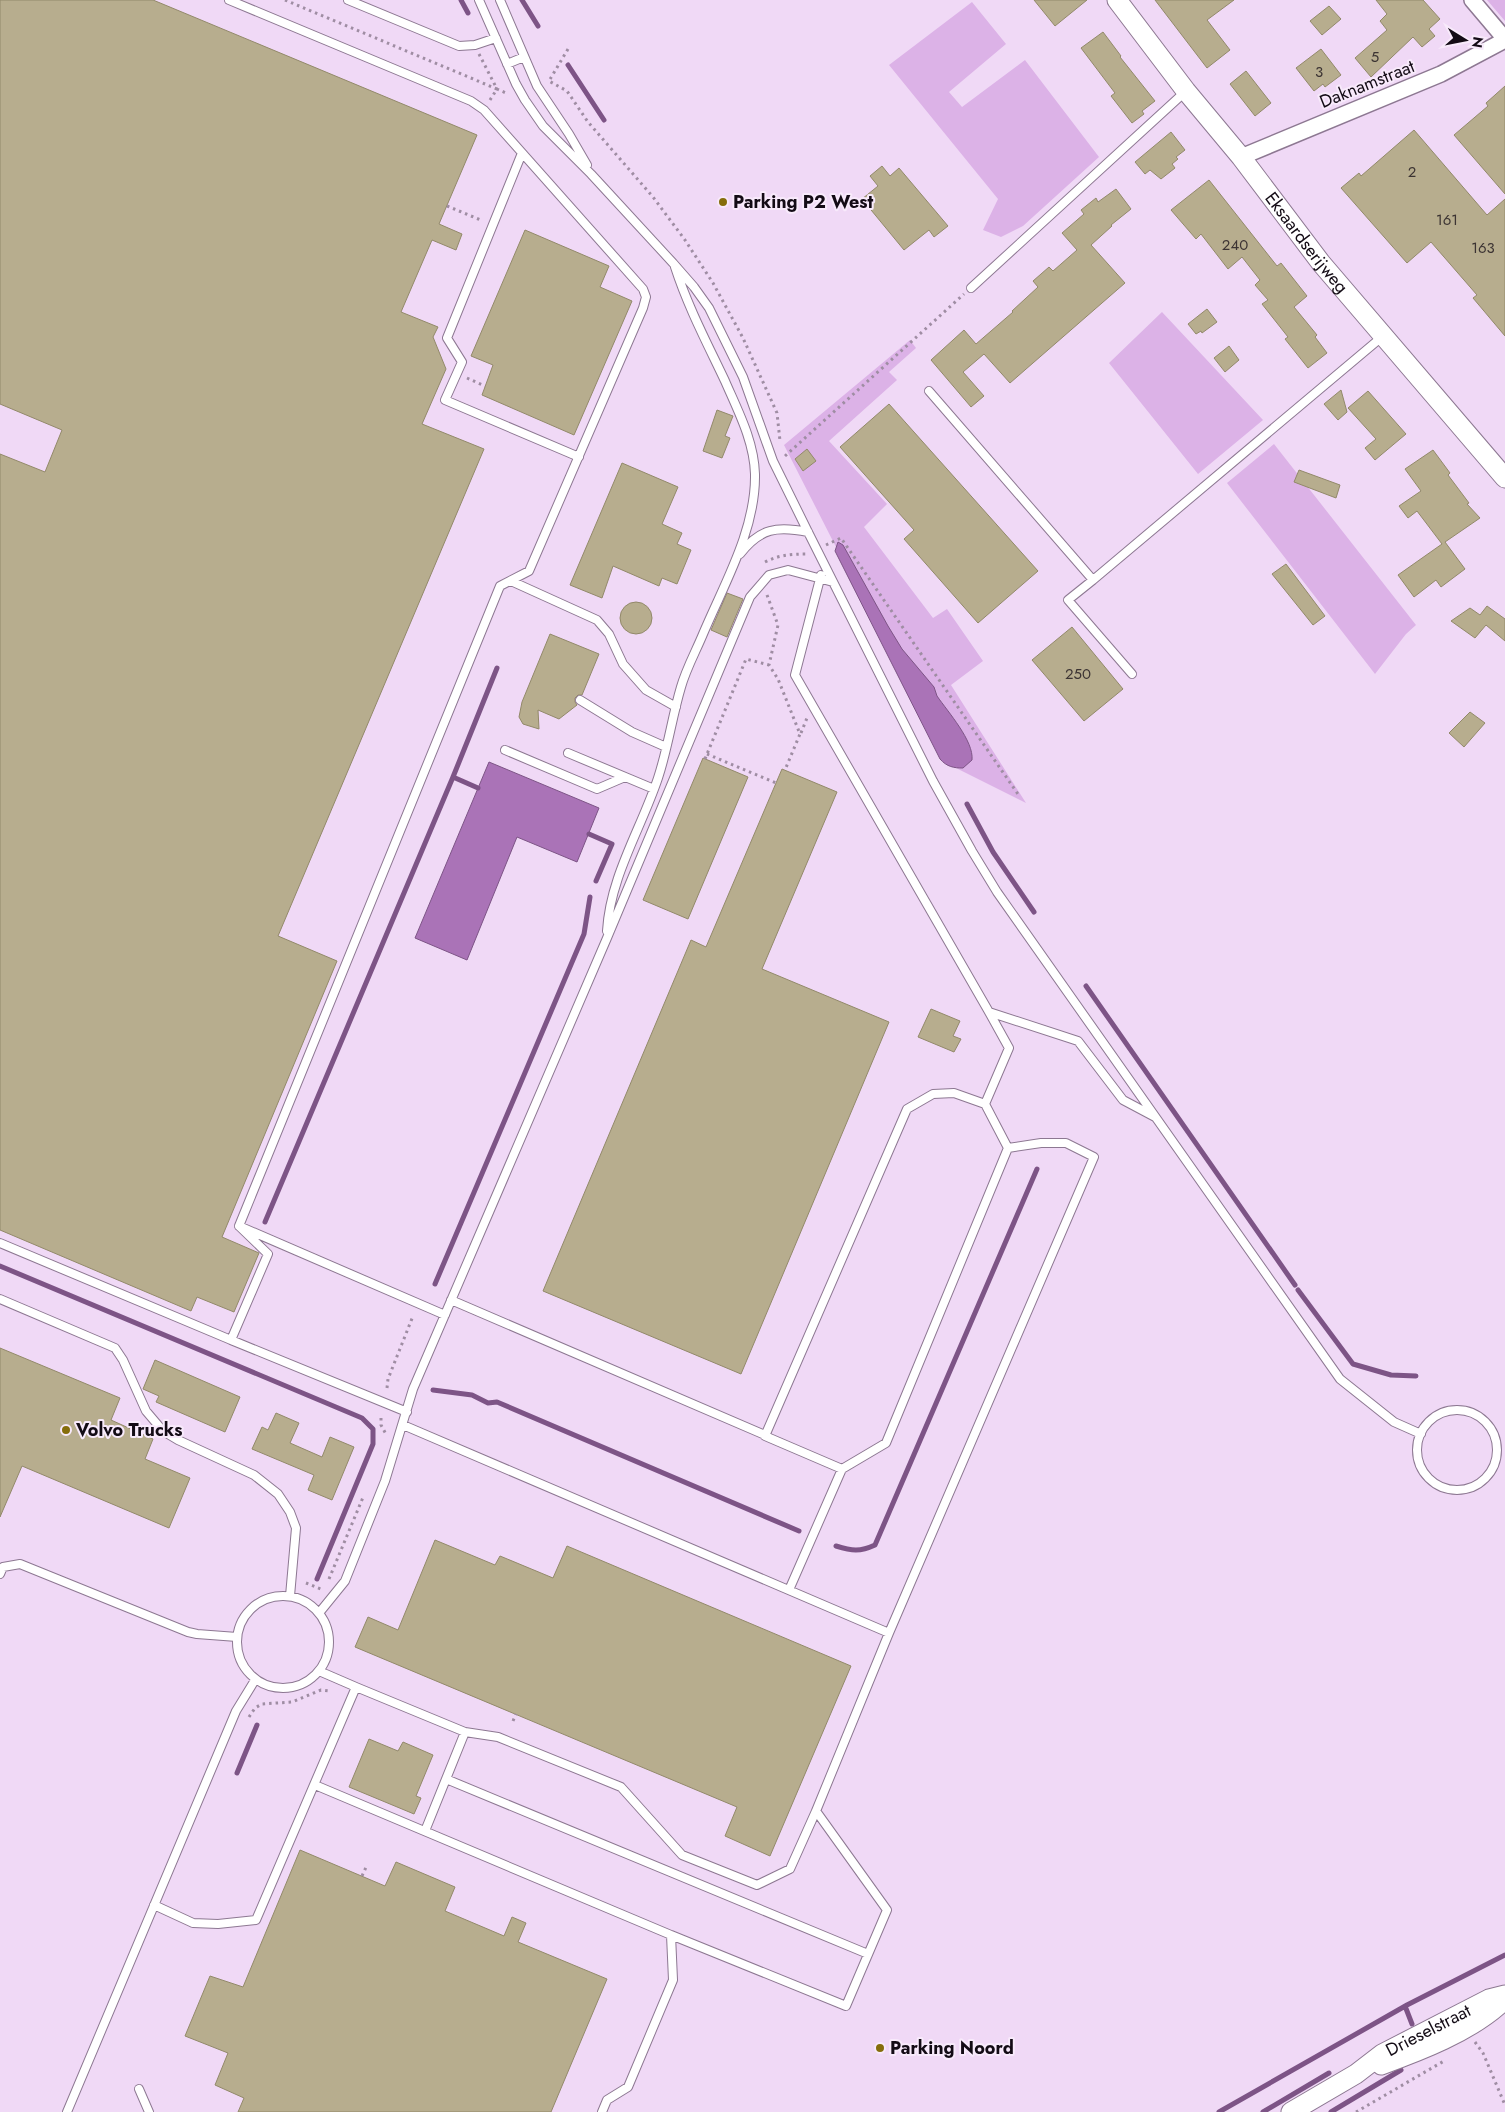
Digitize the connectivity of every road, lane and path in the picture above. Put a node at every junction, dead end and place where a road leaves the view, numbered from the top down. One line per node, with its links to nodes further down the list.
1 (229, 0): 19 (lane)
2 (285, 0): 15 (path)
3 (348, 0): 8 (lane)
4 (479, 0): 8 (lane)
5 (500, 0): 12 (lane)
6 (1117, 0): 16 (street, Eksaardserijweg)
7 (1472, 0): 9 (street)
8 (496, 38): 13 (lane)
9 (1505, 40): 20 (street, Daknamstraat)
10 (568, 50): 14 (path)
11 (478, 51): 15 (path)
12 (524, 57): 13 (lane); 21 (lane)
13 (507, 64): 21 (lane)
14 (549, 81)
15 (497, 89): 17 (path); 18 (path)
16 (1186, 91): 20 (street, Eksaardserijweg); 25 (lane)
17 (514, 96)
18 (489, 100)
19 (522, 153): 31 (lane); 31 (lane)
20 (1241, 156): 26 (street, Eksaardserijweg)
21 (592, 174): 24 (lane)
22 (447, 206): 23 (path)
23 (485, 222)
24 (674, 263): 33 (lane); 35 (lane)
25 (971, 288): 30 (path)
26 (1383, 336): 32 (street, Eksaardserijweg); 38 (lane)
27 (462, 376): 28 (path)
28 (485, 386)
29 (929, 391): 38 (lane)
30 (784, 456)
31 (579, 457): 39 (lane)
32 (1505, 478)
33 (808, 532): 34 (lane); 35 (lane)
34 (816, 549): 36 (lane); 55 (path)
35 (735, 560): 45 (lane)
36 (824, 564): 37 (lane); 40 (lane)
37 (820, 578): 40 (lane); 56 (lane); 57 (lane)
38 (1093, 580): 43 (lane)
39 (511, 581): 45 (lane); 61 (lane)
40 (832, 582): 59 (lane)
41 (766, 592): 42 (path)
42 (769, 666): 49 (path); 51 (path)
43 (1132, 674)
44 (580, 700): 46 (lane)
45 (676, 707): 46 (lane)
46 (666, 747): 54 (lane)
47 (505, 750): 52 (lane)
48 (568, 753): 52 (lane)
49 (707, 754): 50 (path); 53 (path)
50 (705, 759)
51 (785, 770)
52 (625, 777): 54 (lane)
53 (776, 783)
54 (654, 789): 56 (lane)
55 (1020, 797)
56 (607, 938): 64 (lane)
57 (988, 1012): 58 (lane); 59 (lane)
58 (985, 1104): 60 (lane); 73 (lane)
59 (1157, 1119): 72 (lane)
60 (1008, 1148): 75 (lane); 82 (lane)
61 (239, 1226): 65 (lane); 67 (lane)
62 (0, 1243): 67 (lane)
63 (0, 1299): 80 (lane)
64 (451, 1300): 65 (lane); 73 (lane)
65 (445, 1314): 69 (lane)
66 (413, 1316): 68 (path)
67 (231, 1340): 69 (lane)
68 (387, 1388)
69 (407, 1412): 71 (lane)
70 (381, 1418): 74 (path)
71 (403, 1425): 79 (lane); 81 (lane)
72 (1421, 1434): 72 (lane)
73 (765, 1435): 75 (lane)
74 (388, 1438)
75 (842, 1469): 79 (lane)
76 (365, 1492): 78 (path)
77 (0, 1574): 83 (lane)
78 (306, 1583)
79 (789, 1590): 82 (lane)
80 (290, 1596): 81 (lane); 83 (lane)
81 (319, 1613): 84 (lane)
82 (889, 1633): 94 (lane)
83 (237, 1637): 85 (lane)
84 (319, 1671): 85 (lane); 86 (lane)
85 (255, 1680): 98 (lane)
86 (356, 1687): 91 (lane); 93 (lane)
87 (333, 1691): 89 (path)
88 (516, 1714): 90 (path)
89 (249, 1717)
90 (513, 1721)
91 (465, 1732): 92 (lane); 94 (lane)
92 (446, 1779): 95 (lane); 100 (lane)
93 (315, 1785): 95 (lane); 98 (lane)
94 (816, 1811): 100 (lane)
95 (425, 1831): 99 (lane)
96 (367, 1865): 97 (path)
97 (362, 1876)
98 (154, 1905): 108 (lane)
99 (671, 1935): 100 (lane); 110 (lane)
100 (868, 1954)
101 (1505, 1995): 105 (street, Drieselstraat)
102 (1505, 2000): 103 (street, Drieselstraat)
103 (1465, 2027): 105 (street, Drieselstraat); 107 (path)
104 (1439, 2064): 112 (path)
105 (1356, 2074): 111 (street, Drieselstraat)
106 (139, 2090): 109 (lane)
107 (1505, 2105)
108 (67, 2112)
109 (149, 2112)
110 (602, 2112)
111 (1291, 2112)
112 (1356, 2112)

